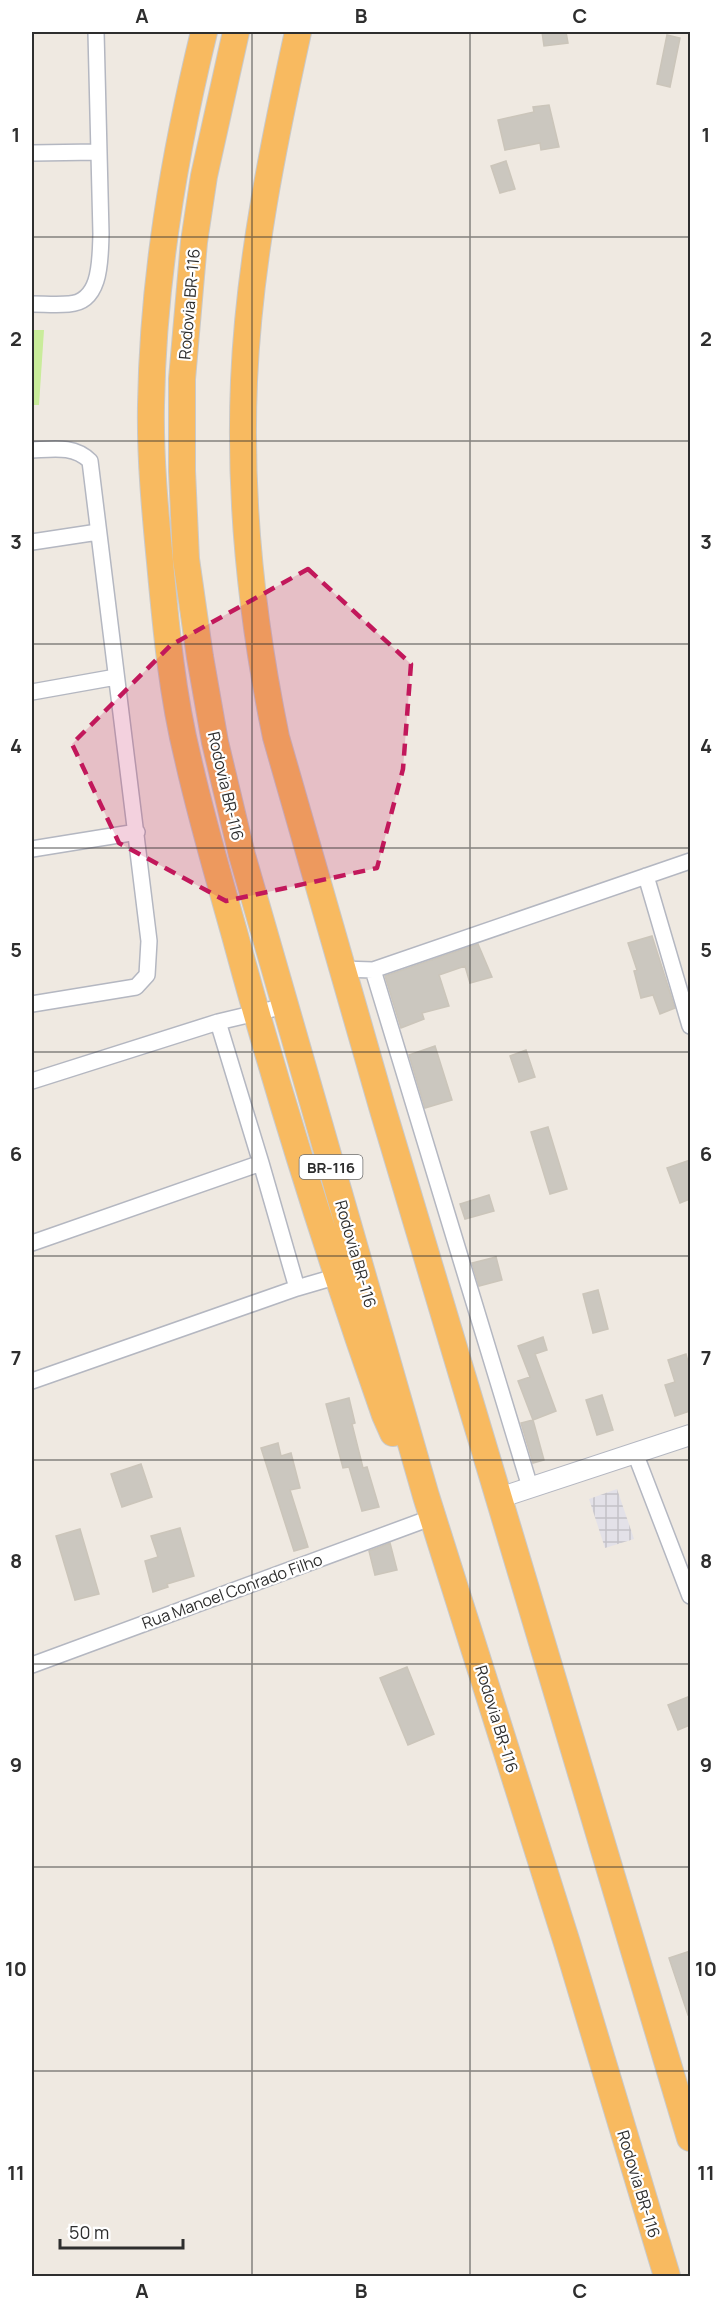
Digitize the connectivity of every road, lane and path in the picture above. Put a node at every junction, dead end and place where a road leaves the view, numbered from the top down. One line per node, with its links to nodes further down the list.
1 (96, 32): 9 (street)
2 (204, 32): 25 (highway)
3 (236, 32): 24 (highway, Rodovia BR-116 / BR-116)
4 (298, 32): 8 (highway)
5 (314, 32): 8 (highway)
6 (678, 32): 7 (path)
7 (685, 33)
8 (288, 87): 21 (highway)
9 (98, 152): 10 (street); 11 (street)
10 (32, 153)
11 (32, 304)
12 (32, 450): 13 (street)
13 (98, 532): 14 (street); 15 (street)
14 (32, 542)
15 (116, 677): 16 (street); 17 (street)
16 (32, 692)
17 (137, 832): 18 (street); 23 (street)
18 (32, 849)
19 (690, 861): 20 (street)
20 (646, 876): 22 (street); 27 (street)
21 (342, 969): 22 (street); 37 (highway)
22 (373, 969): 36 (street)
23 (32, 1004)
24 (285, 1006): 25 (street); 38 (highway, Rodovia BR-116 / BR-116)
25 (256, 1013): 26 (street); 31 (highway)
26 (218, 1022): 28 (street); 29 (street)
27 (690, 1026)
28 (32, 1082)
29 (261, 1163): 30 (street); 32 (street)
30 (32, 1243)
31 (338, 1276): 32 (street); 38 (highway)
32 (297, 1288): 33 (street)
33 (32, 1381)
34 (690, 1435): 35 (street)
35 (635, 1454): 36 (street); 39 (street)
36 (530, 1487): 37 (street)
37 (499, 1498): 41 (highway)
38 (430, 1507): 40 (street, Rua Manoel Conrado Filho); 42 (highway, Rodovia BR-116 / BR-116)
39 (690, 1596)
40 (32, 1665)
41 (690, 2138)
42 (667, 2277)

